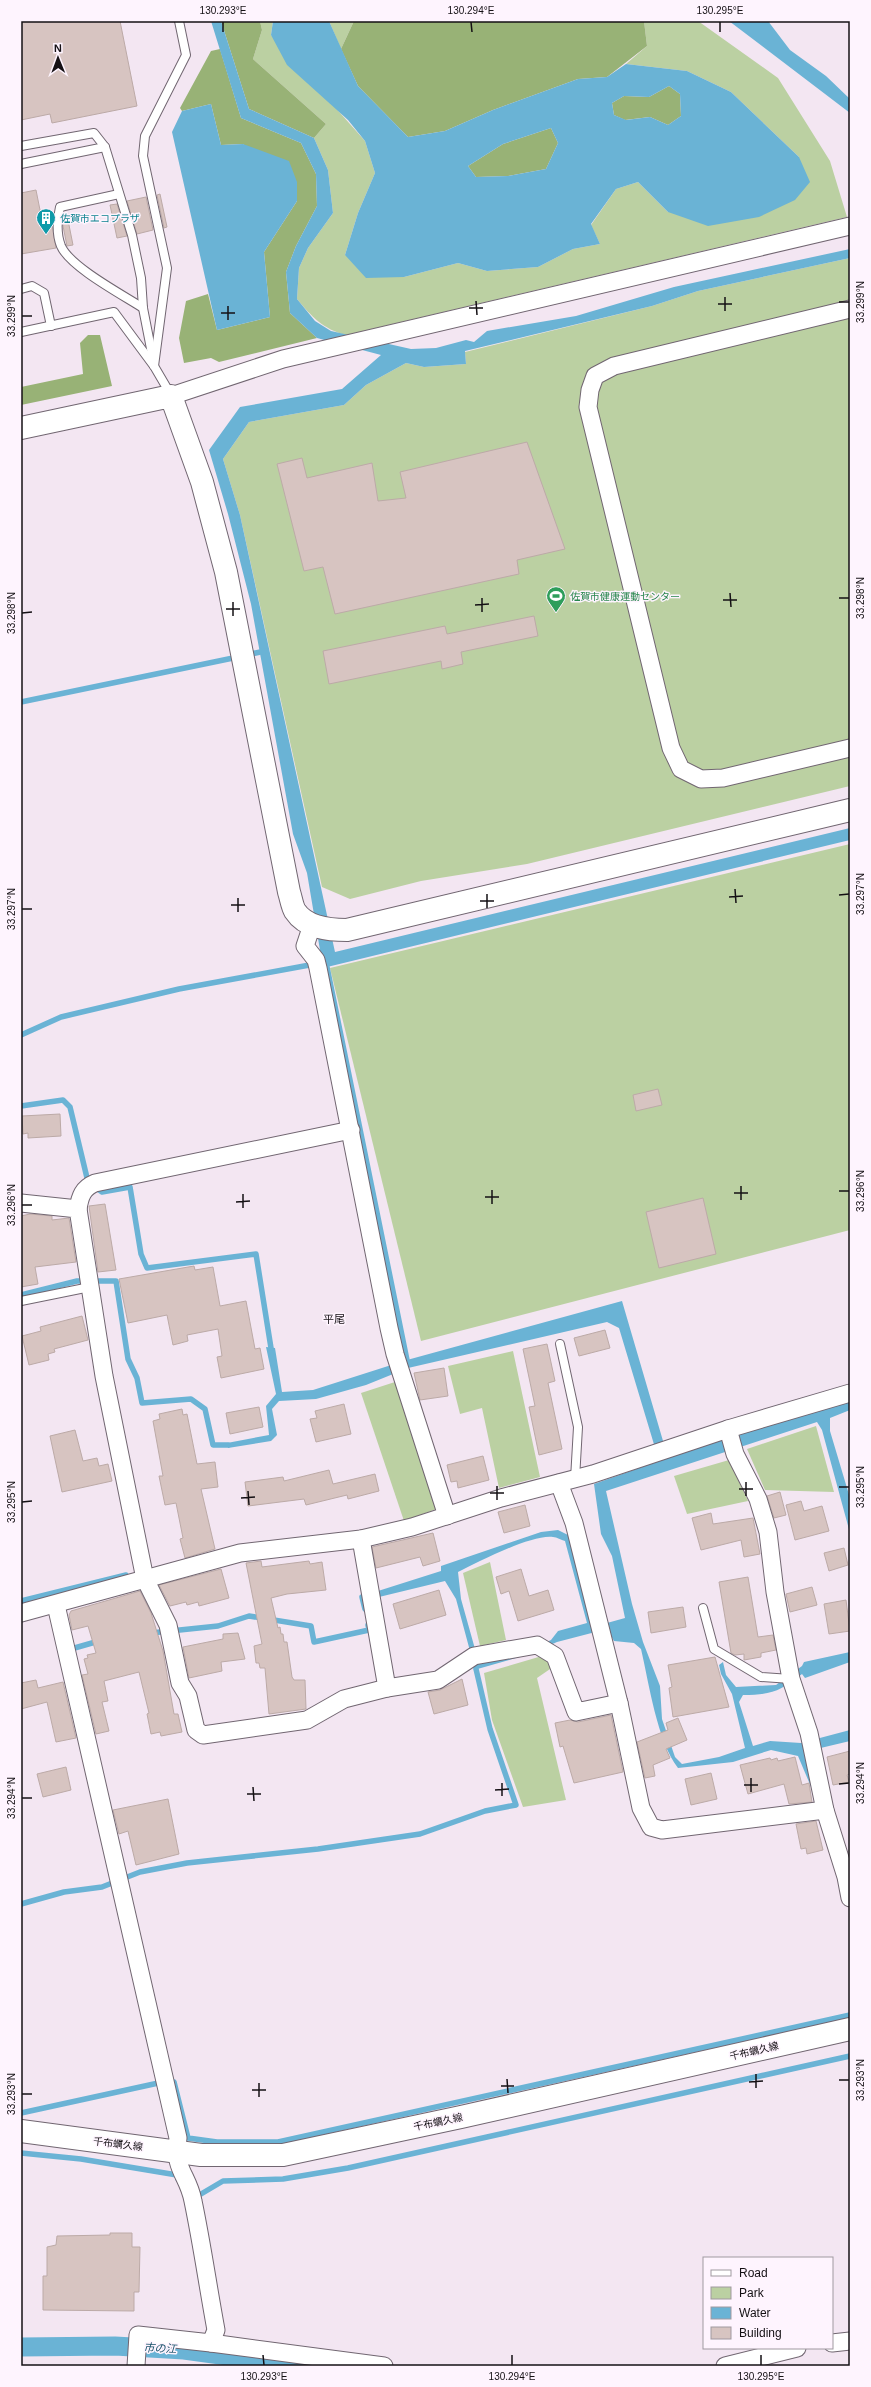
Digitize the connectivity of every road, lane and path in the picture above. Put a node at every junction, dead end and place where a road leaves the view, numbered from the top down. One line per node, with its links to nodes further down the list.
1 (179, 21): 12 (lane)
2 (21, 146): 3 (lane)
3 (105, 147): 4 (lane); 5 (lane)
4 (21, 164)
5 (119, 194): 8 (lane); 8 (lane)
6 (850, 226): 13 (street)
7 (21, 289): 10 (lane)
8 (143, 308): 12 (lane)
9 (850, 309): 15 (street)
10 (51, 326): 11 (lane); 12 (lane)
11 (21, 332)
12 (154, 366): 13 (lane)
13 (171, 396): 14 (street); 17 (street)
14 (21, 428)
15 (850, 748)
16 (850, 810): 17 (street)
17 (312, 925): 18 (street)
18 (351, 1130): 20 (street); 27 (street)
19 (21, 1203): 20 (street)
20 (78, 1209): 21 (street)
21 (89, 1281): 22 (lane); 29 (street)
22 (21, 1301)
23 (560, 1344): 26 (lane)
24 (850, 1393): 25 (street)
25 (728, 1429): 26 (street); 33 (street)
26 (567, 1481): 27 (street); 35 (street)
27 (447, 1516): 28 (street)
28 (361, 1539): 29 (street); 34 (street)
29 (145, 1579): 30 (street); 34 (street)
30 (56, 1605): 32 (street); 40 (street)
31 (703, 1608): 33 (lane)
32 (21, 1613)
33 (788, 1678): 36 (street)
34 (387, 1688): 35 (street)
35 (619, 1703): 36 (street)
36 (825, 1810): 37 (street)
37 (850, 1898)
38 (850, 2029): 40 (street, 千布蠣久線)
39 (21, 2131): 40 (street, 千布蠣久線)
40 (176, 2152): 42 (street)
41 (850, 2341): 43 (street)
42 (211, 2343): 45 (street); 46 (street)
43 (833, 2343)
44 (793, 2349): 47 (street)
45 (136, 2363)
46 (384, 2366)
47 (725, 2366)

